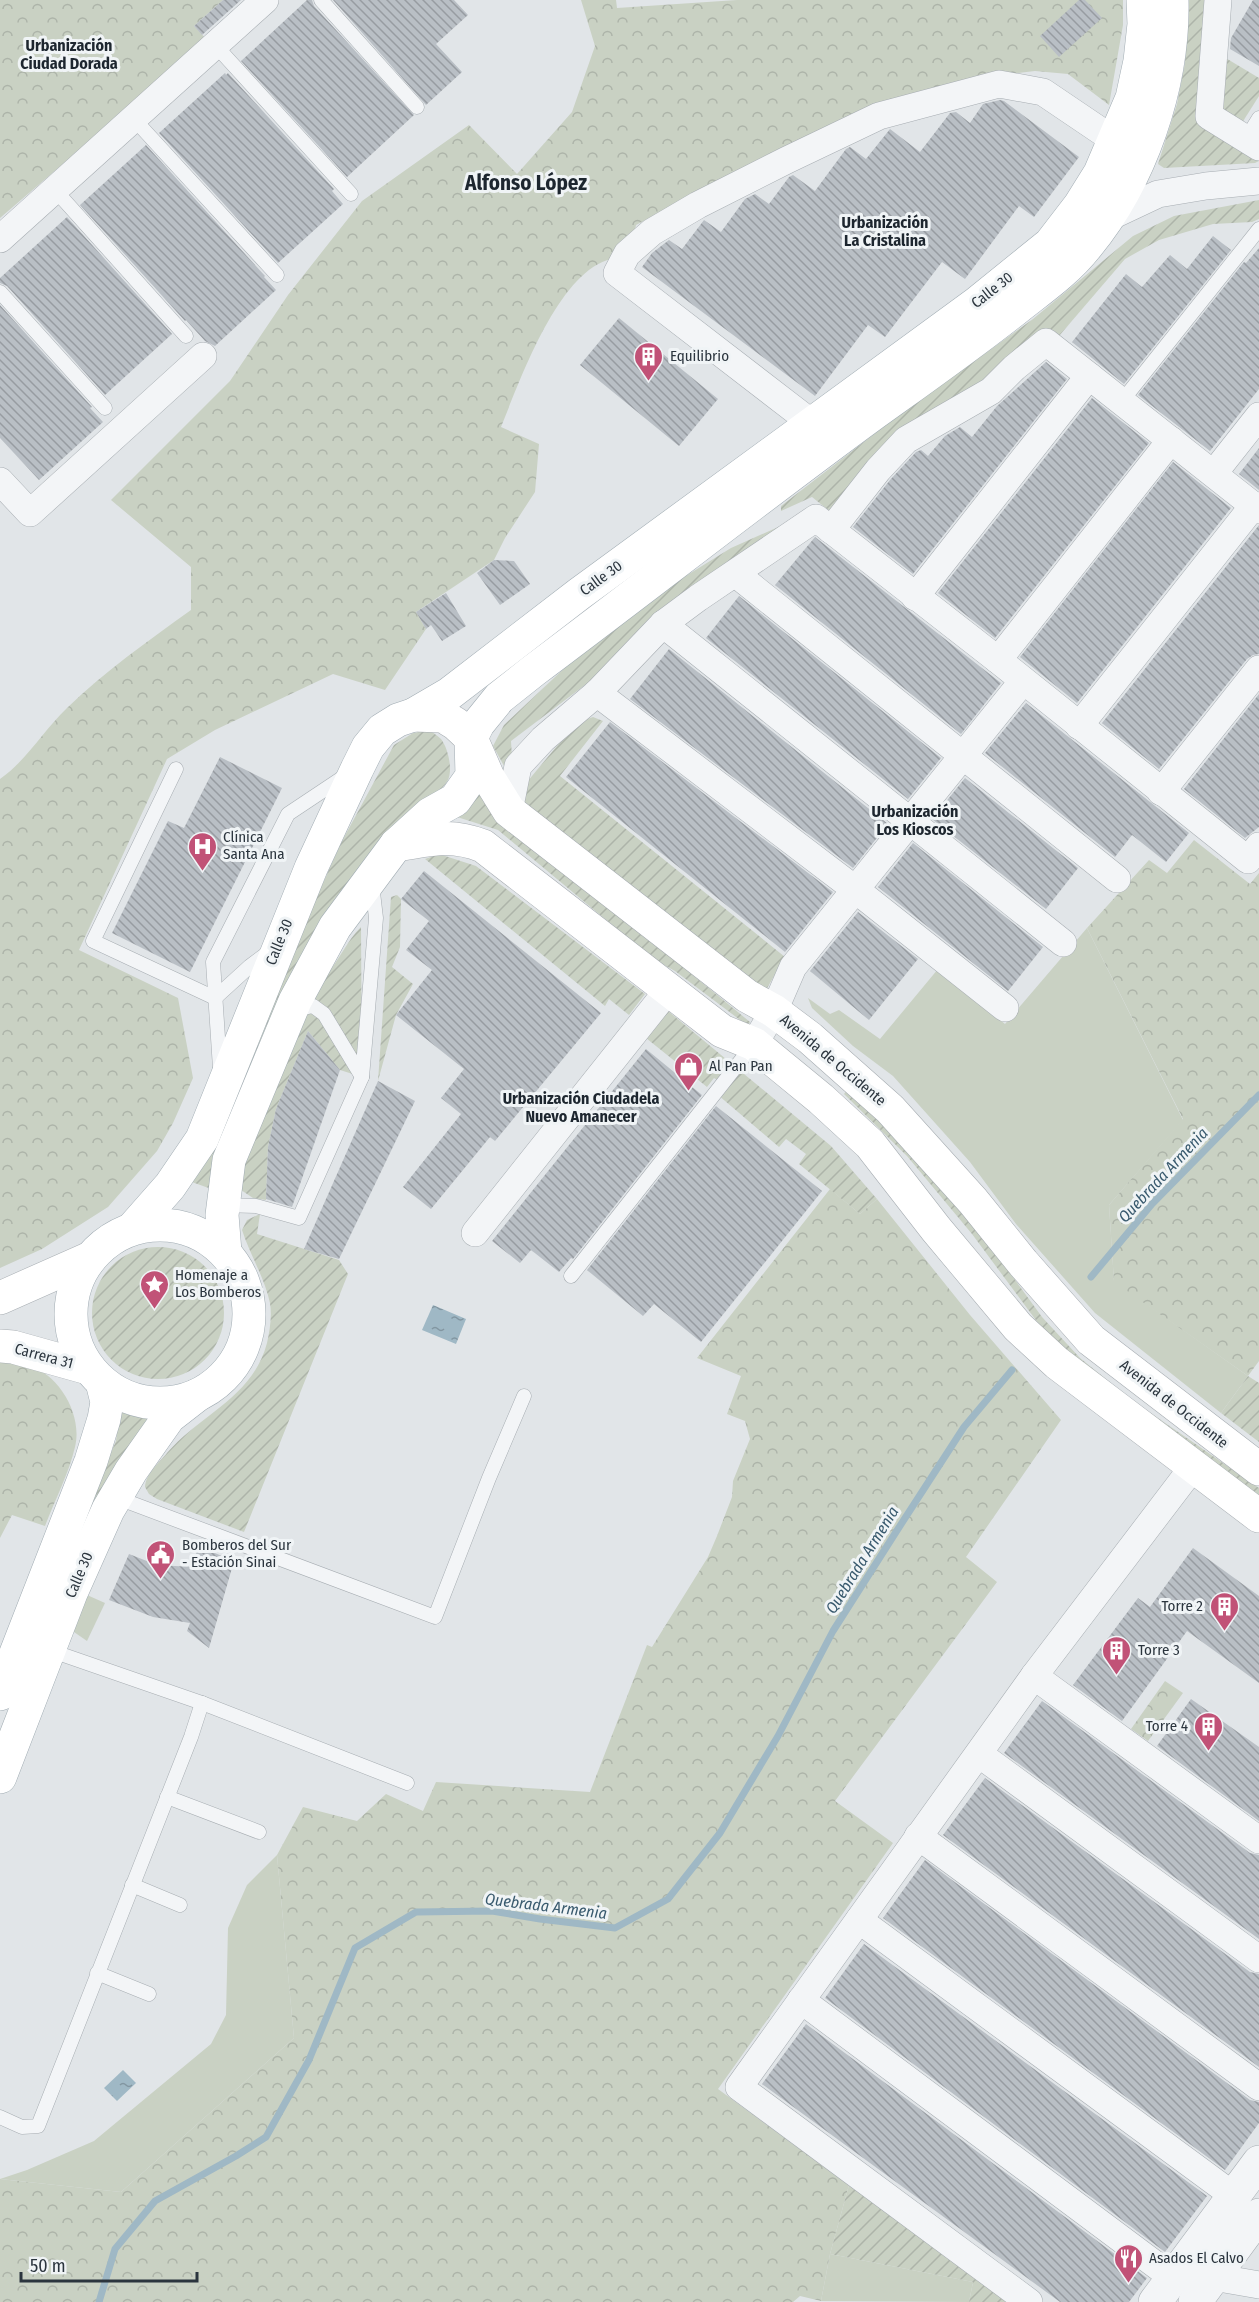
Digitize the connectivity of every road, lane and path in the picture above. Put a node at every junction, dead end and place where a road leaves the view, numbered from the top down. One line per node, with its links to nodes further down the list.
1 (265, 0): 6 (street)
2 (321, 0): 7 (lane)
3 (1143, 0): 10 (main road, Calle 30)
4 (1172, 0): 14 (main road, Calle 30)
5 (1218, 0): 9 (street)
6 (216, 46): 8 (street); 13 (lane)
7 (417, 106)
8 (133, 118): 12 (street); 17 (lane)
9 (1255, 135)
10 (1114, 140): 24 (main road, Calle 30); 24 (street)
11 (1259, 182): 14 (street)
12 (55, 190): 16 (street); 19 (lane)
13 (351, 194)
14 (1105, 219): 39 (main road, Calle 30)
15 (1259, 229): 21 (lane)
16 (0, 239)
17 (277, 275)
18 (0, 292): 22 (lane)
19 (194, 346): 27 (street)
20 (1089, 376): 21 (street); 29 (street); 31 (street)
21 (1122, 401): 25 (street)
22 (105, 408)
23 (1259, 416): 26 (street)
24 (813, 424): 37 (main road, Calle 30)
25 (1172, 440): 26 (street); 33 (street)
26 (1214, 473): 28 (street)
27 (0, 481)
28 (1256, 508): 38 (street)
29 (823, 524): 30 (street); 31 (street)
30 (736, 574): 32 (street); 40 (street)
31 (915, 597): 33 (street)
32 (663, 624): 36 (street); 45 (street)
33 (998, 660): 35 (street)
34 (1259, 669): 43 (street)
35 (1023, 681): 38 (street); 40 (street)
36 (597, 693): 44 (street); 50 (street)
37 (413, 715): 39 (main road, Avenida de Occidente); 42 (main road, Calle 30)
38 (1079, 726): 43 (street)
39 (471, 738): 44 (main road, Avenida de Occidente); 46 (main road)
40 (964, 755): 45 (street); 49 (street)
41 (176, 769): 54 (lane)
42 (357, 769): 52 (main road, Calle 30); 54 (lane)
43 (1161, 792): 47 (street)
44 (509, 811): 57 (main road, Avenida de Occidente)
45 (911, 822): 50 (street); 51 (street)
46 (396, 845): 48 (main road); 53 (main road)
47 (1259, 846)
48 (371, 878): 56 (main road); 59 (lane)
49 (1117, 879)
50 (856, 890): 55 (street); 57 (street)
51 (1062, 943)
52 (279, 944): 54 (lane); 60 (main road, Calle 30)
53 (669, 989): 58 (main road); 63 (street)
54 (215, 998): 60 (lane)
55 (1005, 1008)
56 (291, 1011): 59 (lane); 61 (main road)
57 (774, 1011): 58 (street); 73 (main road, Avenida de Occidente)
58 (753, 1044): 66 (lane); 72 (main road)
59 (362, 1077): 61 (lane)
60 (221, 1089): 62 (main road, Calle 30)
61 (222, 1205): 64 (main road)
62 (133, 1228): 64 (main road); 65 (main road)
63 (475, 1233)
64 (225, 1252): 70 (main road)
65 (88, 1259): 67 (main road); 69 (main road)
66 (571, 1276)
67 (0, 1298)
68 (0, 1346): 69 (main road, Carrera 31)
69 (95, 1375): 70 (main road); 78 (main road, Calle 30)
70 (196, 1395): 74 (main road, Calle 30)
71 (524, 1396): 74 (lane)
72 (1193, 1467): 75 (main road); 77 (street)
73 (1259, 1469)
74 (115, 1497): 76 (main road, Calle 30)
75 (1259, 1516)
76 (49, 1650): 79 (lane); 81 (main road, Calle 30)
77 (1034, 1676): 80 (street); 86 (street)
78 (0, 1694)
79 (202, 1703): 82 (lane); 83 (lane)
80 (979, 1755): 85 (street); 90 (street)
81 (0, 1777)
82 (407, 1783)
83 (167, 1797): 84 (lane); 87 (lane)
84 (258, 1832)
85 (918, 1836): 89 (street); 94 (street)
86 (1259, 1840)
87 (132, 1886): 88 (lane); 91 (lane)
88 (180, 1905)
89 (859, 1920): 93 (street); 97 (street)
90 (1259, 1959)
91 (97, 1973): 92 (lane); 95 (lane)
92 (148, 1994)
93 (801, 2000): 100 (street); 101 (street)
94 (1259, 2087)
95 (0, 2117)
96 (1259, 2162): 97 (street)
97 (1246, 2205): 99 (street); 100 (street)
98 (1259, 2286): 99 (street)
99 (1204, 2289)
100 (1164, 2290)
101 (1029, 2302)

